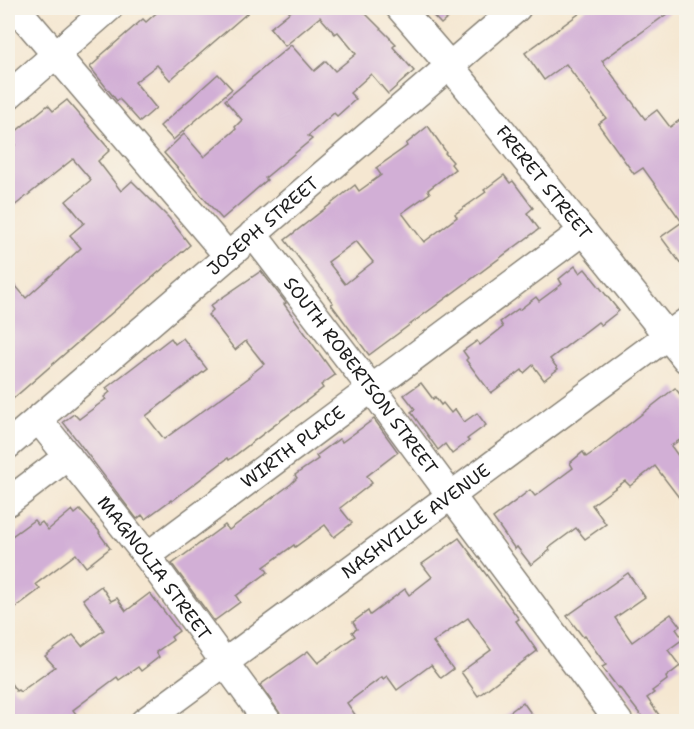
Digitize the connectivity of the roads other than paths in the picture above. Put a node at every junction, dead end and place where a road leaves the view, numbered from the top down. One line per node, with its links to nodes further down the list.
1 (16, 8): 5 (street)
2 (109, 8): 5 (street)
3 (400, 8): 6 (street, FRERET STREET)
4 (517, 8): 6 (street, JOSEPH STREET)
5 (56, 53): 7 (street); 10 (street)
6 (450, 66): 8 (street, FRERET STREET); 9 (street, JOSEPH STREET)
7 (8, 96)
8 (583, 231): 11 (street, FRERET STREET); 13 (street, WIRTH PLACE)
9 (253, 234): 10 (street, JOSEPH STREET); 13 (street, SOUTH ROBERTSON STREET)
10 (228, 256): 14 (street, JOSEPH STREET)
11 (677, 329): 12 (street, FRERET STREET); 17 (street, NASHVILLE AVENUE)
12 (687, 359)
13 (371, 388): 17 (street, SOUTH ROBERTSON STREET); 19 (street, WIRTH PLACE)
14 (38, 418): 15 (street, JOSEPH STREET); 16 (street, MAGNOLIA STREET)
15 (8, 445)
16 (68, 456): 18 (street); 19 (street, MAGNOLIA STREET)
17 (451, 496): 20 (street, NASHVILLE AVENUE); 23 (street, SOUTH ROBERTSON STREET)
18 (8, 502)
19 (147, 556): 20 (street, MAGNOLIA STREET)
20 (224, 662): 21 (street, NASHVILLE AVENUE); 22 (street, MAGNOLIA STREET)
21 (144, 722)
22 (268, 722)
23 (619, 722)

